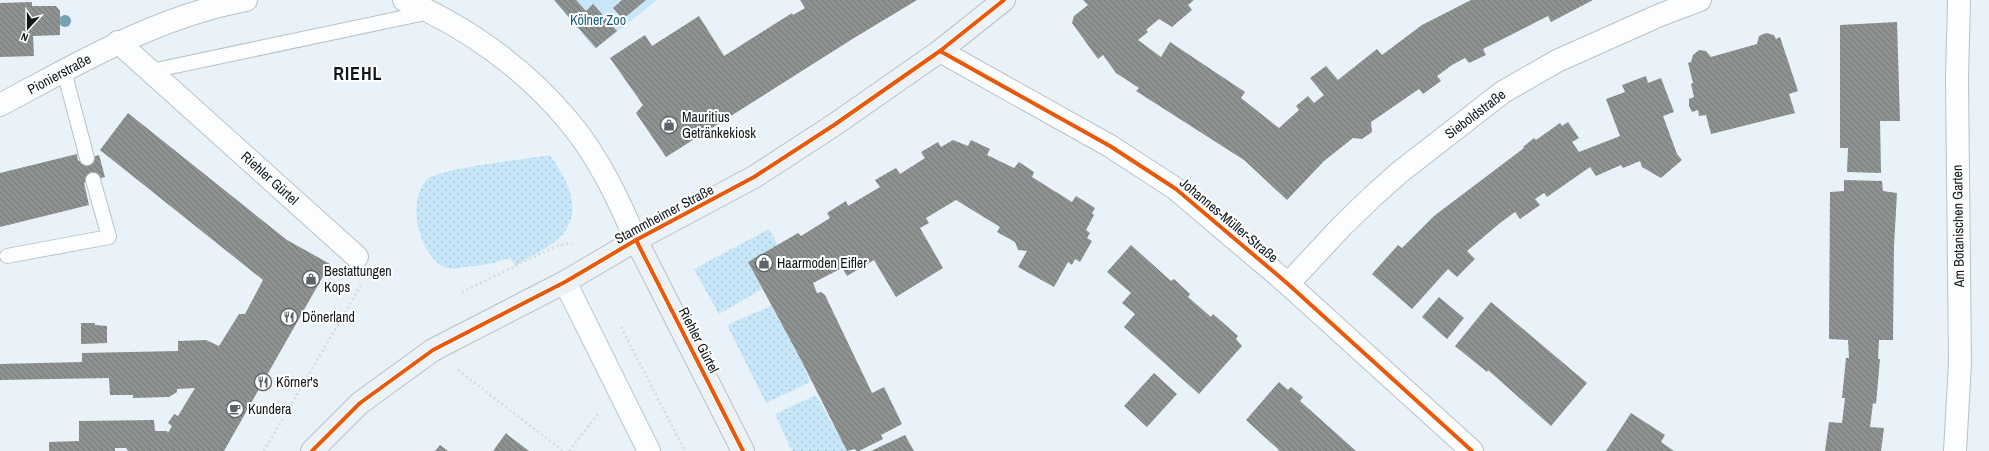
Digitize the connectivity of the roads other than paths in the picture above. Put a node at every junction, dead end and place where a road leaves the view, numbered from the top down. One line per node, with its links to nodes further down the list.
1 (246, 0): 7 (street)
2 (404, 0): 6 (street, Riehler Gürtel)
3 (1004, 0): 8 (street, Stammheimer Straße)
4 (1700, 0): 18 (street, Sieboldstraße)
5 (1959, 0): 23 (street, Am Botanischen Garten)
6 (431, 11): 10 (lane); 14 (street, Riehler Gürtel)
7 (118, 42): 9 (street, Pionierstraße); 10 (street, Riehler Gürtel)
8 (940, 51): 14 (street, Stammheimer Straße); 18 (street, Johannes-Müller-Straße)
9 (64, 71): 11 (street, Pionierstraße); 12 (lane)
10 (151, 71): 16 (street, Riehler Gürtel)
11 (0, 106)
12 (87, 158)
13 (93, 180): 15 (lane)
14 (636, 240): 17 (street, Stammheimer Straße); 21 (street, Riehler Gürtel)
15 (7, 256)
16 (357, 257)
17 (565, 282): 19 (street, Stammheimer Straße); 20 (street)
18 (1288, 284): 22 (street, Johannes-Müller-Straße)
19 (312, 451)
20 (649, 451)
21 (743, 451)
22 (1472, 451)
23 (1955, 451)

